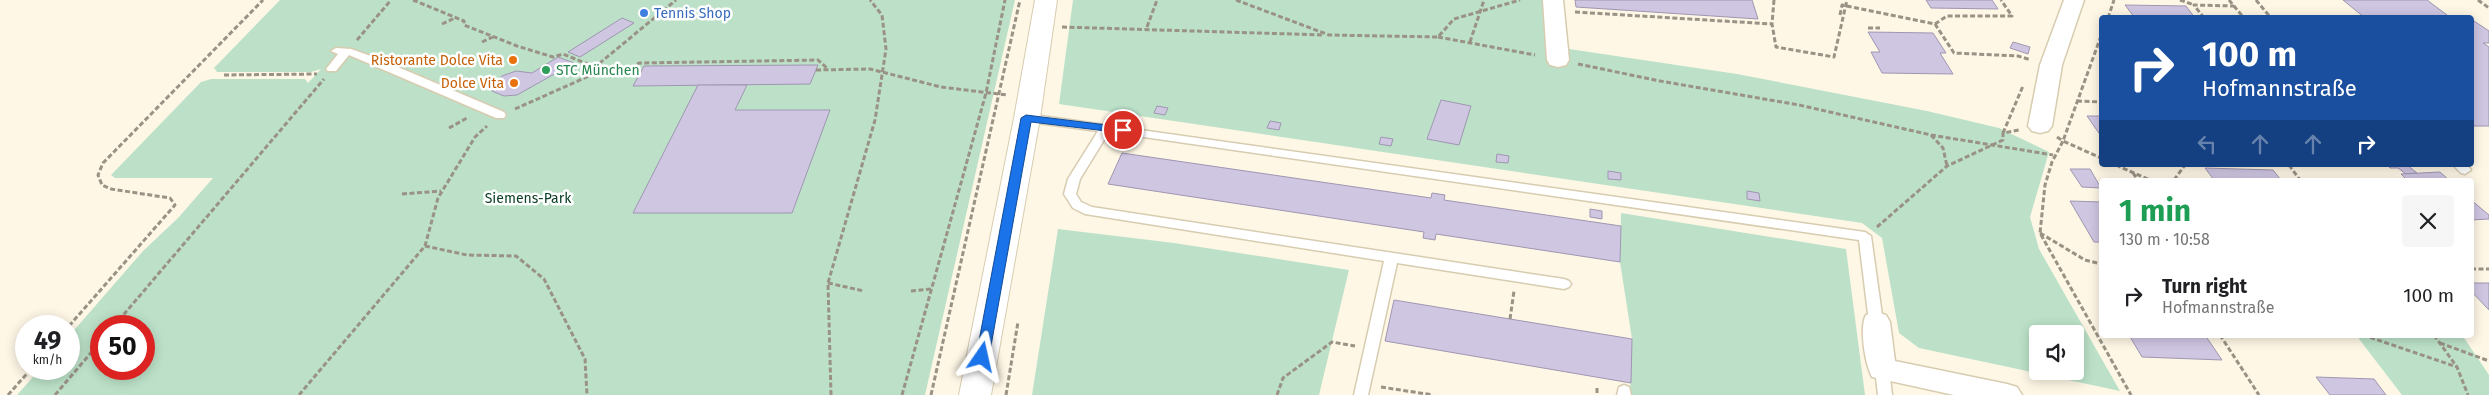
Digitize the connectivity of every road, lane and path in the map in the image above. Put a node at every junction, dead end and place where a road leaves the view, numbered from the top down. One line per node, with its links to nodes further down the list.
1 (263, 0): 97 (path)
2 (391, 0): 48 (path)
3 (413, 0): 34 (path)
4 (676, 0): 51 (path)
5 (870, 0): 56 (path)
6 (1005, 0): 60 (path)
7 (1020, 0): 61 (path)
8 (1046, 0): 64 (main road)
9 (1157, 0): 39 (path)
10 (1236, 0): 42 (path)
11 (1484, 0): 28 (path)
12 (1520, 0): 28 (path)
13 (1774, 0): 36 (path)
14 (1847, 0): 24 (path)
15 (2001, 0): 37 (path)
16 (2074, 0): 50 (street)
17 (2114, 0): 30 (path)
18 (2180, 0): 25 (path)
19 (2229, 0): 26 (path)
20 (2256, 0): 33 (path)
21 (2480, 1): 22 (path); 27 (path)
22 (2486, 2)
23 (1554, 6): 36 (path); 49 (street)
24 (1846, 6): 29 (path); 36 (path); 37 (path)
25 (2194, 6): 26 (path); 31 (path)
26 (2234, 6): 32 (path)
27 (2489, 8)
28 (1480, 12): 44 (path); 47 (path)
29 (1840, 15)
30 (2109, 15)
31 (2202, 15)
32 (2242, 15)
33 (2268, 15)
34 (456, 18): 35 (path); 43 (path)
35 (442, 24)
36 (1772, 24)
37 (1935, 24): 50 (path)
38 (1062, 27): 39 (path)
39 (1147, 28): 42 (path)
40 (1868, 28): 41 (path)
41 (1880, 28)
42 (1329, 35): 44 (path)
43 (493, 36): 46 (path); 51 (path)
44 (1438, 37): 47 (path)
45 (2099, 41): 62 (path)
46 (482, 42)
47 (1470, 42): 49 (path)
48 (342, 51): 52 (lane); 65 (lane)
49 (1558, 60): 68 (path)
50 (2051, 65): 66 (street)
51 (595, 67): 59 (path)
52 (332, 69): 58 (path); 98 (path)
53 (828, 69): 54 (path); 56 (path); 57 (path)
54 (816, 70)
55 (640, 72): 57 (path)
56 (882, 72): 60 (path); 92 (path)
57 (625, 73): 59 (path)
58 (224, 75)
59 (589, 76): 65 (path)
60 (986, 93): 61 (path); 94 (path)
61 (999, 95): 64 (path); 121 (path)
62 (2077, 101): 63 (path); 69 (path)
63 (2099, 102)
64 (1021, 107): 67 (lane); 122 (main road)
65 (500, 115): 82 (path)
66 (2040, 126): 69 (path); 70 (path)
67 (1106, 128): 85 (lane); 87 (lane)
68 (1931, 135): 70 (path); 73 (path)
69 (2063, 141): 71 (path); 72 (path)
70 (1990, 145): 71 (path); 73 (path)
71 (2053, 155): 84 (path)
72 (2099, 157)
73 (1948, 166): 85 (path)
74 (2121, 167): 77 (path)
75 (2184, 167): 80 (path)
76 (2290, 167): 81 (path)
77 (2132, 172): 78 (path); 79 (path)
78 (2136, 178)
79 (2146, 178)
80 (2175, 178)
81 (2299, 178)
82 (442, 191): 83 (path); 86 (path)
83 (402, 194)
84 (2040, 232): 88 (path); 101 (path)
85 (1865, 236): 100 (lane)
86 (424, 246): 117 (path); 118 (path)
87 (1391, 260): 91 (lane); 107 (lane)
88 (2099, 264)
89 (2489, 268): 90 (path)
90 (2474, 269)
91 (1516, 278): 93 (lane); 99 (path)
92 (828, 283): 95 (path); 119 (path)
93 (1564, 284)
94 (931, 289): 96 (path); 120 (path)
95 (864, 291)
96 (911, 291)
97 (79, 315)
98 (123, 315)
99 (1510, 319)
100 (1876, 322): 112 (street)
101 (2099, 338)
102 (2099, 338): 127 (path)
103 (2222, 338): 128 (path)
104 (2372, 338): 110 (path)
105 (2436, 338): 106 (path)
106 (2440, 343): 109 (path); 110 (path)
107 (1370, 348): 114 (lane); 123 (path)
108 (90, 354): 116 (path)
109 (2489, 361)
110 (2457, 368): 129 (path)
111 (21, 380): 115 (path)
112 (1883, 382): 126 (street)
113 (1597, 388): 125 (path)
114 (1362, 390): 124 (path)
115 (8, 395)
116 (55, 395)
117 (299, 395)
118 (587, 395)
119 (831, 395)
120 (902, 395)
121 (931, 395)
122 (975, 395)
123 (1277, 395)
124 (1433, 395)
125 (1597, 395)
126 (2007, 395)
127 (2131, 395)
128 (2258, 395)
129 (2468, 395)

